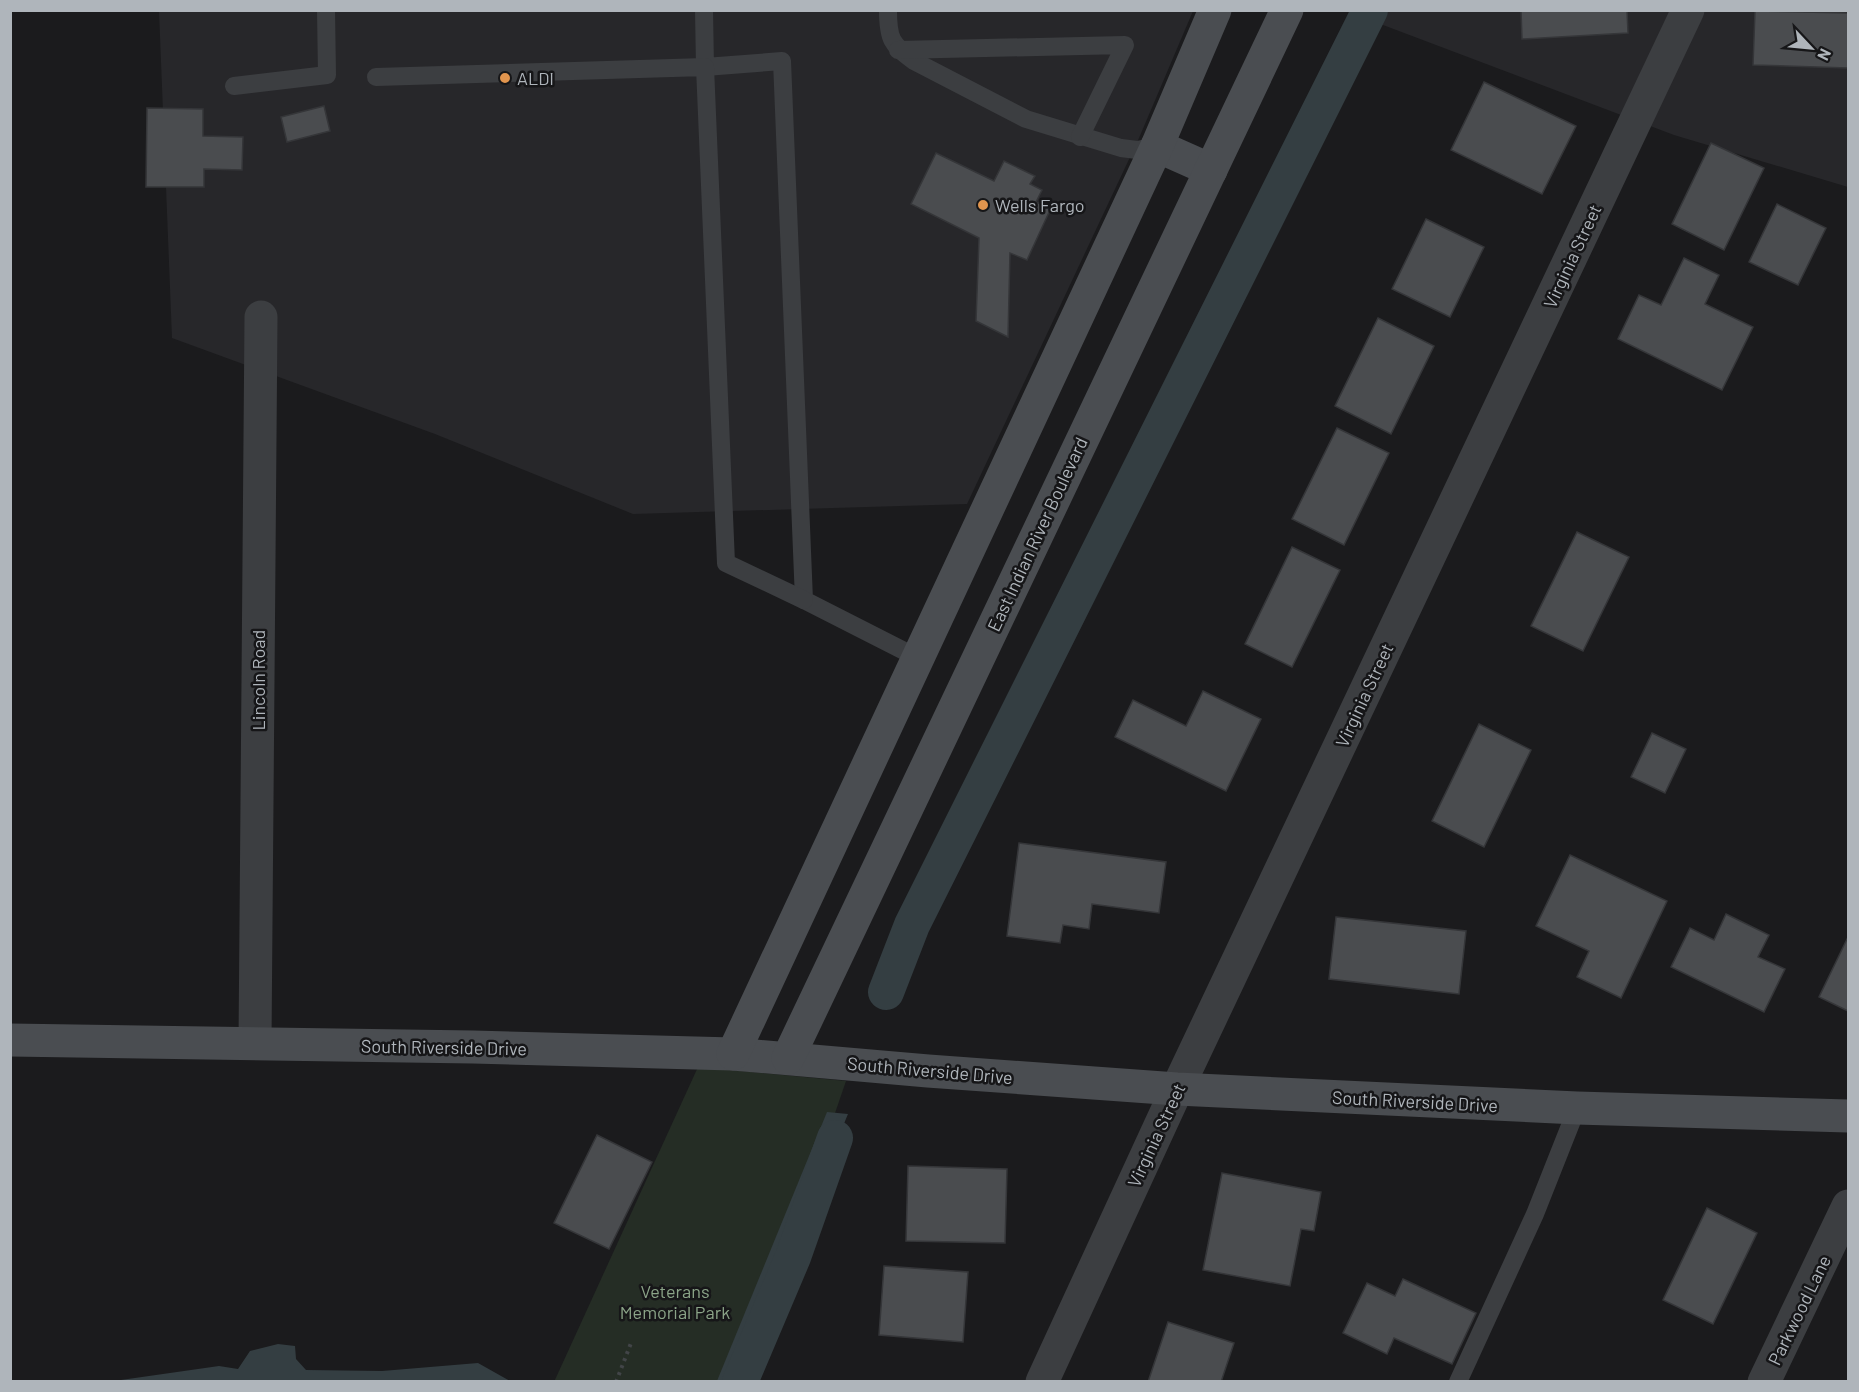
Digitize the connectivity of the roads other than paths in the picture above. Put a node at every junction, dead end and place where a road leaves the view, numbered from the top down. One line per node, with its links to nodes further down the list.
1 (326, 10): 10 (lane)
2 (704, 10): 8 (lane)
3 (888, 10): 7 (lane)
4 (1215, 10): 12 (street)
5 (1287, 10): 13 (street, East Indian River Boulevard)
6 (1688, 10): 21 (street, Virginia Street)
7 (898, 50): 11 (lane); 11 (lane)
8 (705, 67): 9 (lane); 15 (lane); 15 (lane)
9 (376, 76)
10 (234, 86)
11 (1080, 137): 12 (lane)
12 (1157, 146): 13 (street); 16 (street)
13 (1211, 170): 20 (street, East Indian River Boulevard)
14 (261, 317): 18 (street, Lincoln Road)
15 (804, 600): 16 (lane)
16 (918, 658): 19 (street)
17 (10, 1040): 18 (street, South Riverside Drive)
18 (255, 1043): 19 (street, South Riverside Drive)
19 (733, 1054): 20 (street, South Riverside Drive)
20 (788, 1058): 21 (street, South Riverside Drive)
21 (1177, 1089): 22 (street, South Riverside Drive); 25 (street, Virginia Street)
22 (1576, 1108): 23 (street, South Riverside Drive); 26 (lane)
23 (1848, 1116)
24 (1848, 1206): 27 (street, Parkwood Lane)
25 (1042, 1382)
26 (1458, 1382)
27 (1764, 1382)

